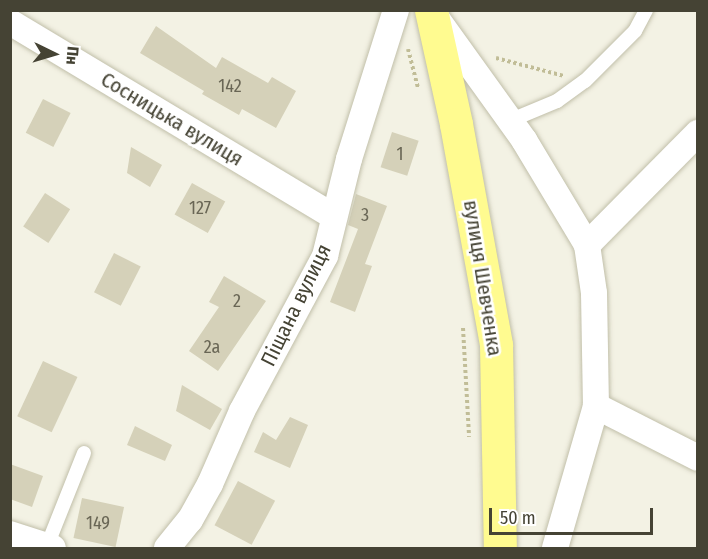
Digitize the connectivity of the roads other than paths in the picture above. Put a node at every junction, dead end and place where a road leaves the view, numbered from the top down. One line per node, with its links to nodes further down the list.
1 (396, 10): 7 (street, Піщана вулиця)
2 (431, 10): 5 (street); 15 (main road, вулиця Шевченка)
3 (646, 10): 5 (lane)
4 (10, 22): 7 (street, Сосницька вулиця)
5 (517, 130): 8 (street)
6 (698, 133): 8 (street)
7 (334, 216): 14 (street, Піщана вулиця)
8 (587, 245): 9 (street)
9 (596, 406): 11 (street); 16 (street)
10 (84, 453): 13 (lane)
11 (698, 458)
12 (10, 534): 13 (street)
13 (50, 547)
14 (167, 549)
15 (500, 549)
16 (555, 549)

